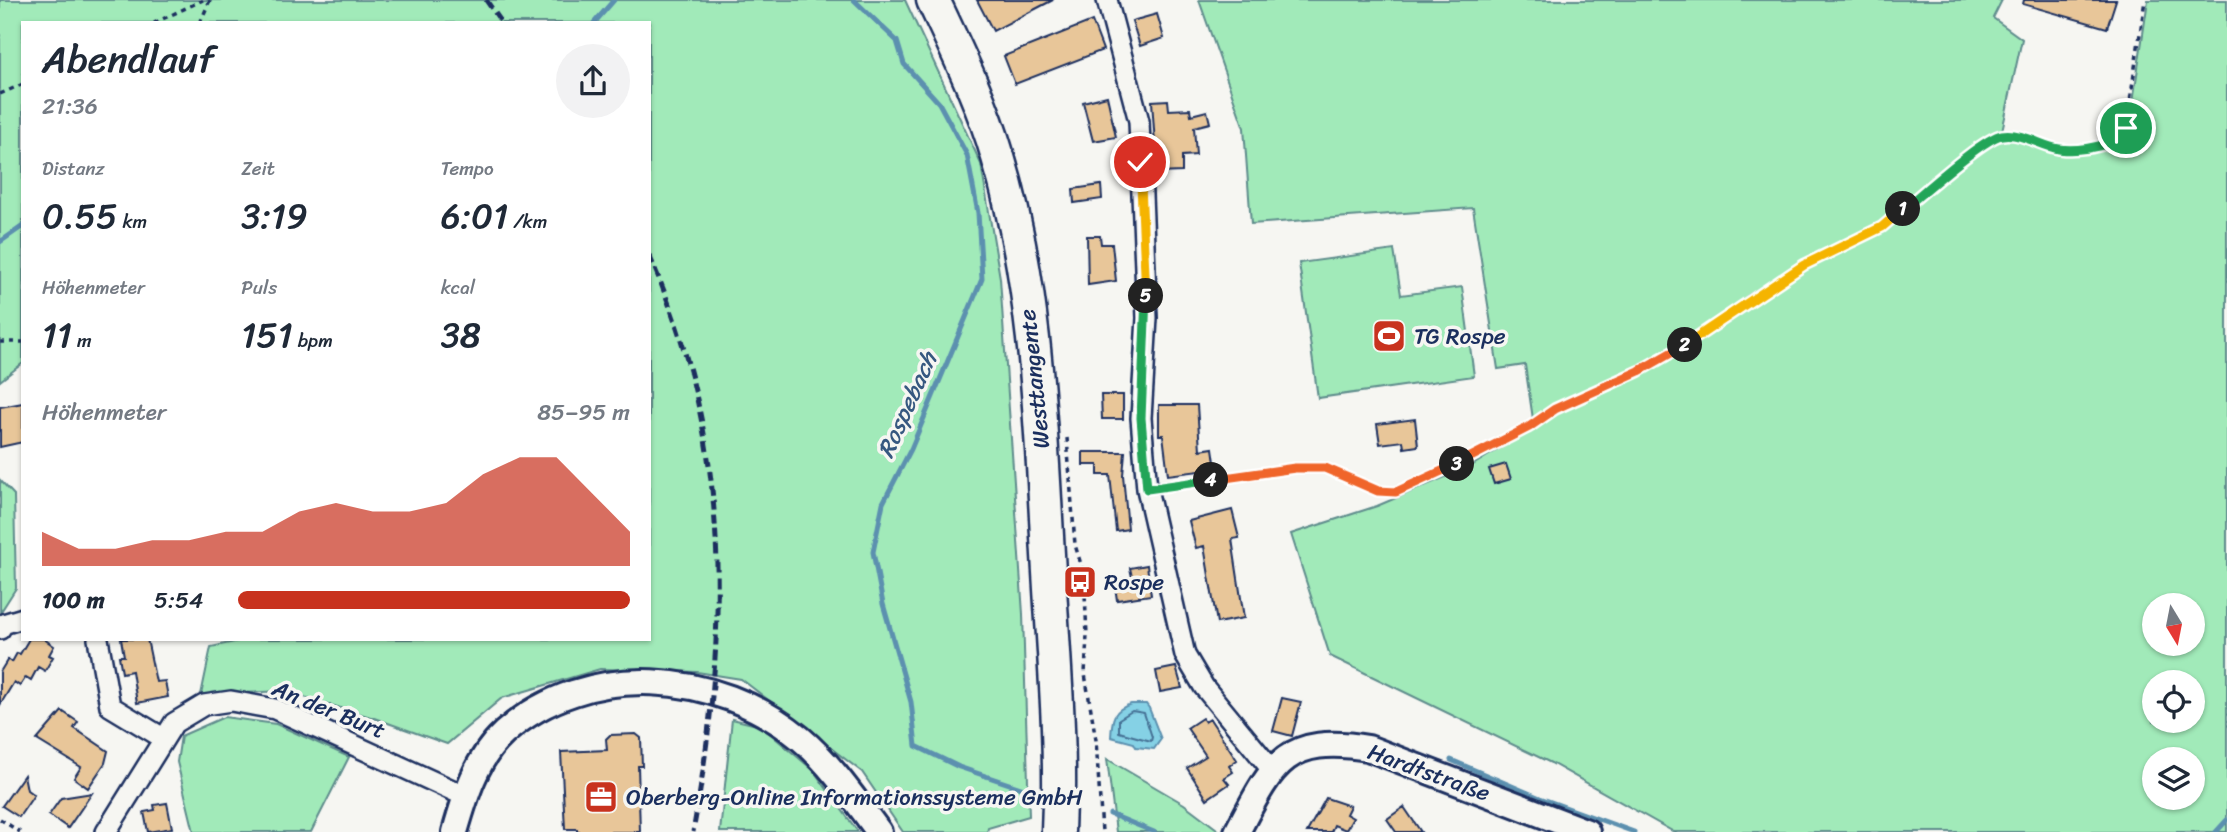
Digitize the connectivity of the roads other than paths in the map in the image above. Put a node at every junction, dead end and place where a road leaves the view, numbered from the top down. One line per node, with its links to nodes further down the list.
1 (933, 0): 8 (main road, Westtangente)
2 (1107, 0): 7 (street)
3 (21, 619): 4 (street)
4 (0, 629)
5 (97, 641): 6 (street)
6 (163, 738): 9 (street, An der Burt); 10 (street, An der Burt)
7 (1272, 770): 16 (street, Hardtstraße); 17 (street, Hardtstraße)
8 (1061, 774): 13 (main road); 14 (main road, Westtangente); 15 (main road, Westtangente)
9 (465, 796): 11 (street); 12 (street)
10 (106, 832)
11 (455, 832)
12 (879, 832)
13 (1035, 832)
14 (1058, 832)
15 (1080, 832)
16 (1237, 832)
17 (1587, 832)

